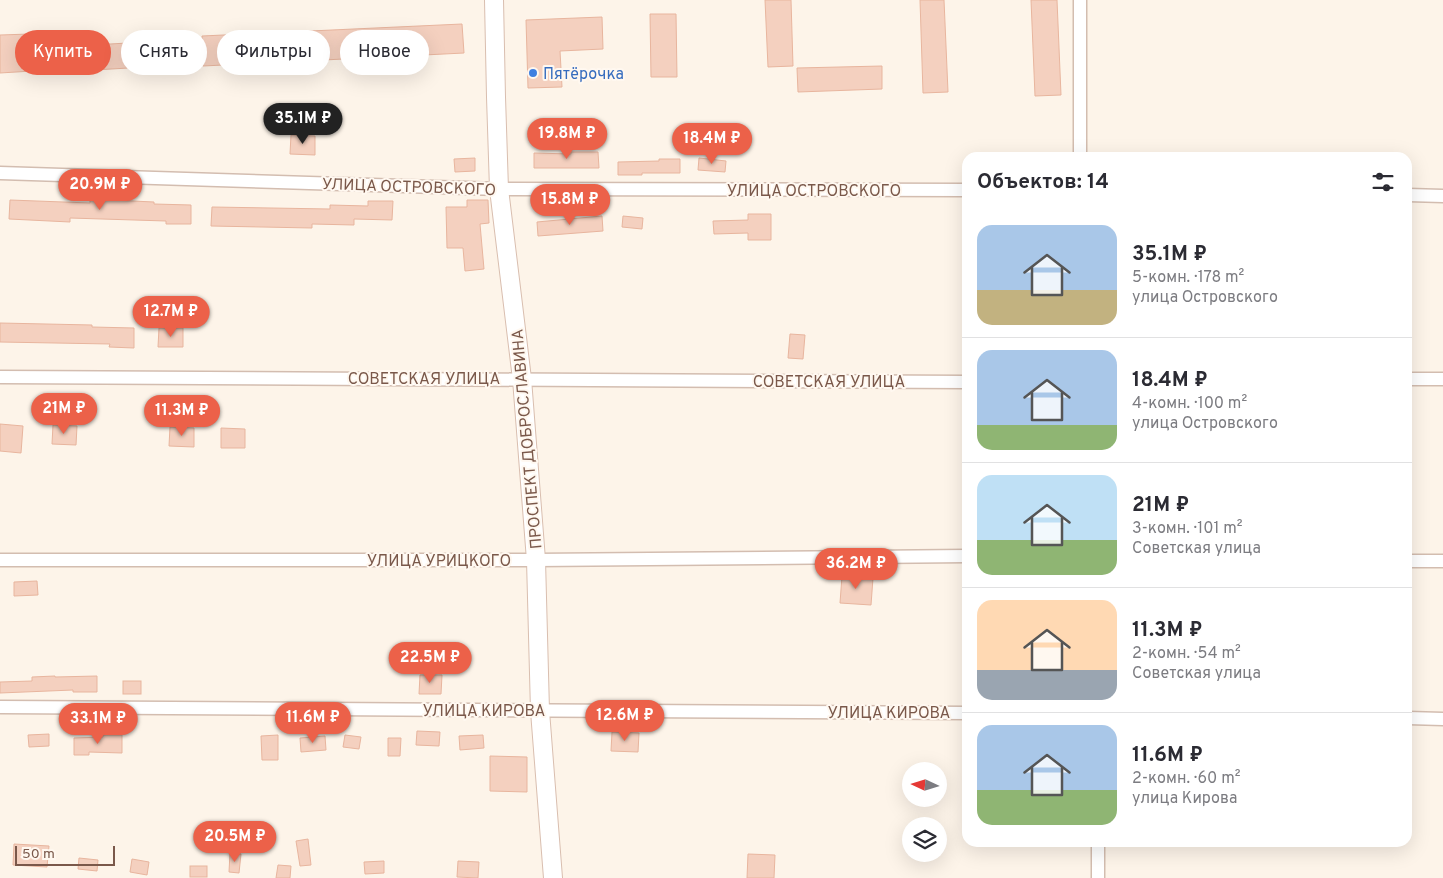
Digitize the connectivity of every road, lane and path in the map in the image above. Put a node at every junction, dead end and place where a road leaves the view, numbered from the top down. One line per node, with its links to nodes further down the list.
1 (494, 0): 5 (street, ПРОСПЕКТ ДОБРОСЛАВИНА)
2 (1080, 0): 3 (street)
3 (1080, 152)
4 (0, 173): 5 (street, УЛИЦА ОСТРОВСКОГО)
5 (500, 189): 6 (street, УЛИЦА ОСТРОВСКОГО); 10 (street, ПРОСПЕКТ ДОБРОСЛАВИНА)
6 (962, 190)
7 (1412, 195): 8 (street)
8 (1443, 196)
9 (0, 376): 10 (street, СОВЕТСКАЯ УЛИЦА)
10 (522, 379): 13 (street, СОВЕТСКАЯ УЛИЦА); 16 (street, ПРОСПЕКТ ДОБРОСЛАВИНА)
11 (1412, 379): 12 (street)
12 (1443, 379)
13 (962, 382)
14 (962, 556): 16 (street, УЛИЦА УРИЦКОГО)
15 (0, 560): 16 (street, УЛИЦА УРИЦКОГО)
16 (536, 560): 20 (street, ПРОСПЕКТ ДОБРОСЛАВИНА)
17 (1412, 560): 18 (street)
18 (1443, 561)
19 (0, 707): 20 (street, УЛИЦА КИРОВА)
20 (540, 711): 21 (street, УЛИЦА КИРОВА); 25 (street, ПРОСПЕКТ ДОБРОСЛАВИНА)
21 (962, 713)
22 (1412, 718): 23 (street)
23 (1443, 719)
24 (1098, 847): 26 (street)
25 (553, 878)
26 (1098, 878)

